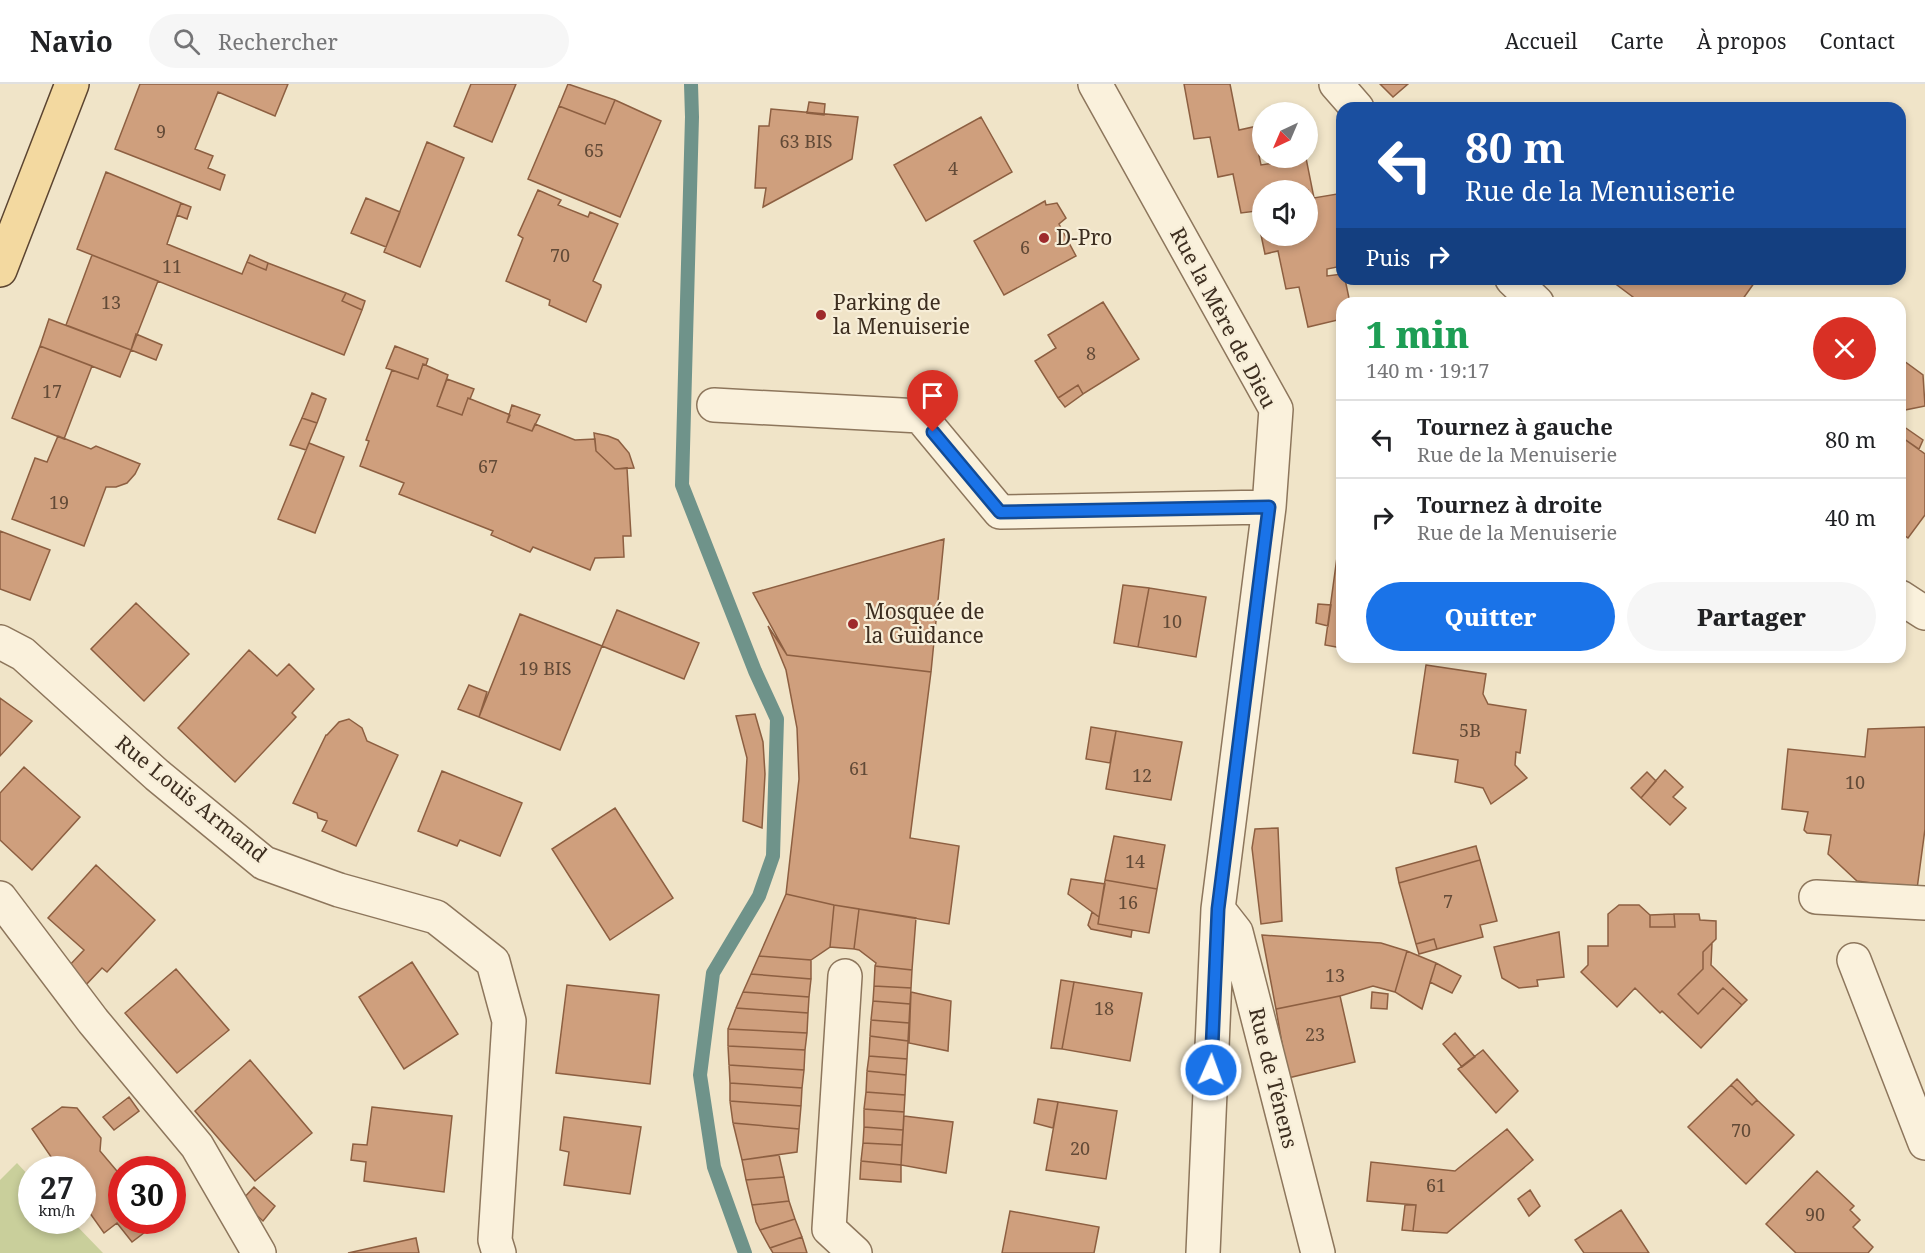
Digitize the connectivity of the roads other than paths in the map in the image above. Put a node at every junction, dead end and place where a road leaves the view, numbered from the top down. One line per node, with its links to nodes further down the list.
1 (72, 84): 5 (main road)
2 (1095, 84): 10 (street, Rue la Mère de Dieu)
3 (1336, 84): 4 (street)
4 (1352, 102)
5 (7, 232): 6 (main road)
6 (0, 270)
7 (1518, 285): 8 (street)
8 (1532, 297)
9 (714, 405): 10 (street)
10 (1269, 507): 17 (street, Rue la Mère de Dieu)
11 (1906, 601): 12 (street)
12 (1925, 613)
13 (0, 642): 22 (street, Rue Louis Armand)
14 (1816, 897): 16 (street)
15 (0, 898): 21 (street)
16 (1925, 903)
17 (1218, 909): 24 (street, Rue la Mère de Dieu); 25 (street, Rue de Ténens)
18 (1854, 960): 20 (street)
19 (845, 976): 23 (street)
20 (1925, 1143)
21 (245, 1247)
22 (499, 1253)
23 (855, 1253)
24 (1203, 1253)
25 (1318, 1253)

